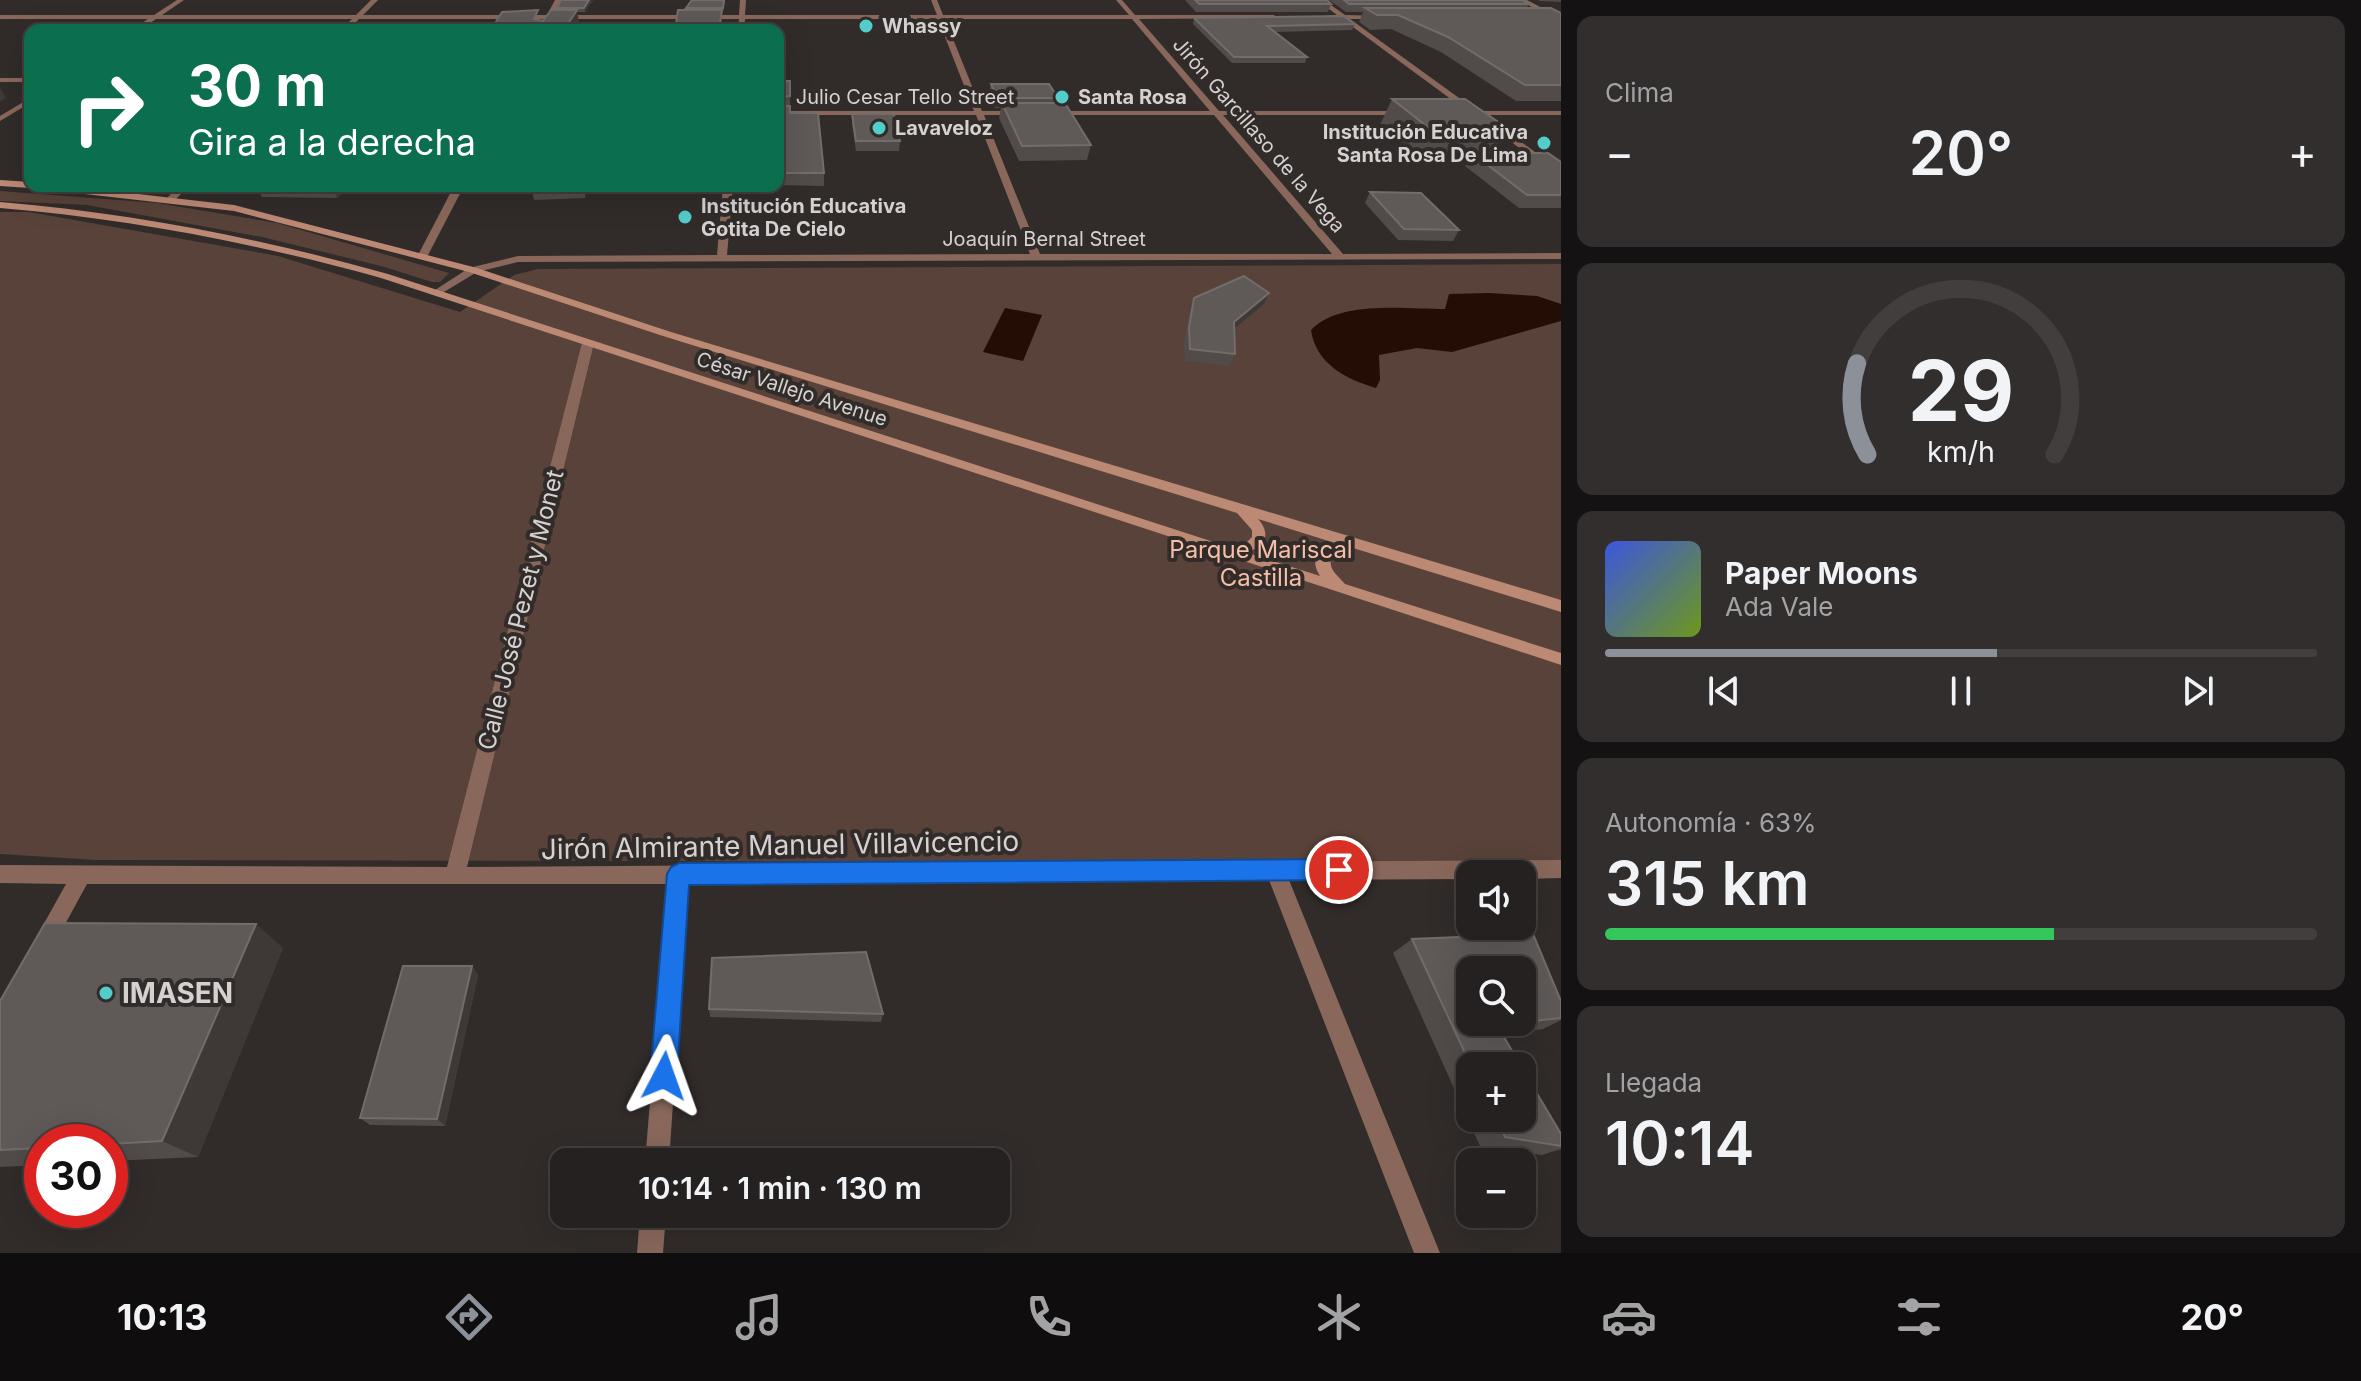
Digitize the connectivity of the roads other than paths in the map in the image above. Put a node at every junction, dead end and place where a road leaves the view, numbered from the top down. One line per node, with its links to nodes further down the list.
1 (181, 0): 10 (street)
2 (375, 0): 11 (street)
3 (558, 0): 12 (street)
4 (743, 0): 13 (street)
5 (934, 0): 14 (street)
6 (1119, 0): 15 (street, Jirón Garcillaso de la Vega)
7 (1320, 0): 18 (street)
8 (1522, 0): 21 (street)
9 (0, 17): 10 (street)
10 (155, 17): 11 (street); 22 (street)
11 (358, 17): 12 (street); 23 (street)
12 (549, 17): 13 (street); 24 (street)
13 (742, 17): 14 (street); 25 (street)
14 (940, 17): 15 (street); 32 (street)
15 (1133, 17): 16 (street); 33 (street, Jirón Garcillaso de la Vega)
16 (1281, 17)
17 (1312, 17): 18 (street)
18 (1344, 17): 19 (street); 36 (street)
19 (1389, 17)
20 (1539, 17): 21 (street)
21 (1559, 18)
22 (144, 24)
23 (350, 24)
24 (545, 24)
25 (741, 24)
26 (0, 80): 27 (street)
27 (24, 80)
28 (24, 104): 29 (street)
29 (10, 113): 30 (street); 38 (street)
30 (24, 113)
31 (784, 113): 32 (street, Julio Cesar Tello Street)
32 (979, 113): 33 (street, Julio Cesar Tello Street); 51 (street)
33 (1216, 113): 34 (street, Julio Cesar Tello Street); 48 (street, Jirón Garcillaso de la Vega)
34 (1413, 113)
35 (1460, 113): 36 (street)
36 (1475, 113): 37 (street); 39 (street)
37 (1561, 113)
38 (0, 119)
39 (1561, 175)
40 (0, 183): 41 (main road)
41 (24, 185)
42 (101, 192): 46 (main road, César Vallejo Avenue)
43 (178, 192): 46 (street)
44 (456, 192): 50 (street)
45 (728, 192): 52 (street)
46 (171, 199): 50 (main road, César Vallejo Avenue)
47 (0, 205): 54 (main road, César Vallejo Avenue)
48 (1340, 256): 49 (street, Joaquín Bernal Street); 51 (street, Joaquín Bernal Street)
49 (1561, 256)
50 (422, 257): 53 (main road, César Vallejo Avenue)
51 (1036, 257): 52 (street, Joaquín Bernal Street)
52 (722, 258): 53 (street, Joaquín Bernal Street)
53 (473, 270): 54 (street, Joaquín Bernal Street); 56 (main road, César Vallejo Avenue)
54 (439, 292): 55 (main road, César Vallejo Avenue)
55 (588, 343): 58 (main road, César Vallejo Avenue); 67 (street, Calle José Pezet y Monet)
56 (1241, 510): 57 (main road, César Vallejo Avenue); 58 (main road)
57 (1351, 543): 59 (main road); 60 (main road, César Vallejo Avenue)
58 (1225, 550): 59 (main road, César Vallejo Avenue)
59 (1342, 589): 61 (main road, César Vallejo Avenue)
60 (1561, 606)
61 (1561, 659)
62 (1561, 869): 63 (street, Jirón Almirante Manuel Villavicencio)
63 (1275, 870): 66 (street, Jirón Almirante Manuel Villavicencio); 72 (street)
64 (0, 874): 65 (street, Jirón Almirante Manuel Villavicencio)
65 (82, 874): 67 (street, Jirón Almirante Manuel Villavicencio); 68 (street)
66 (679, 874): 67 (street, Jirón Almirante Manuel Villavicencio); 69 (street)
67 (455, 876)
68 (37, 955)
69 (658, 1148)
70 (652, 1228): 71 (street)
71 (650, 1253)
72 (1427, 1253)

